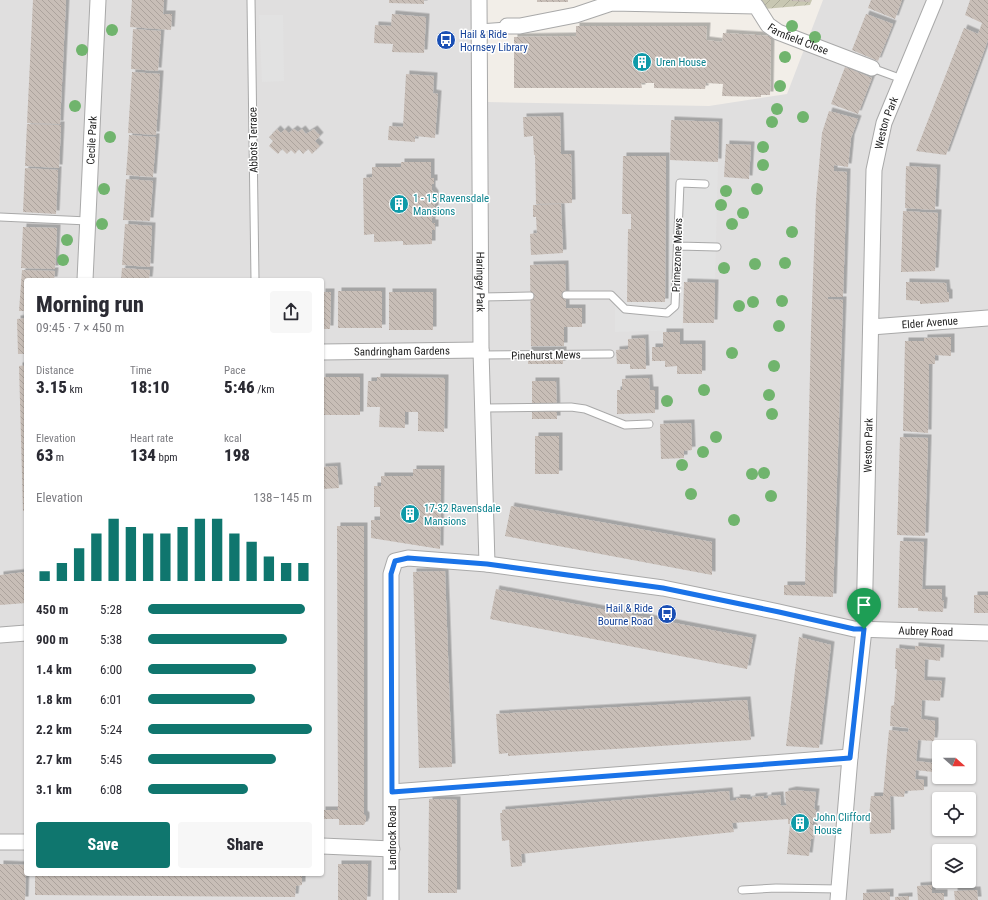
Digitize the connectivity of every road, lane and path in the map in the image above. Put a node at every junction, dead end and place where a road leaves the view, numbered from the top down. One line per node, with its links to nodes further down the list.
1 (98, 0): 12 (street, Cecile Park)
2 (251, 0): 16 (lane, Abbots Terrace)
3 (479, 0): 7 (street, Haringey Park)
4 (935, 0): 9 (street, Weston Park)
5 (612, 2): 6 (street, Farnfield Close); 8 (street, Farnfield Close)
6 (507, 26): 7 (lane)
7 (479, 28): 19 (street, Haringey Park)
8 (872, 68): 9 (lane)
9 (902, 79): 21 (street, Weston Park)
10 (705, 184): 13 (lane, Primezone Mews)
11 (0, 217): 12 (lane)
12 (88, 220): 15 (street, Cecile Park)
13 (678, 246): 14 (lane); 17 (lane, Primezone Mews)
14 (716, 247)
15 (85, 278)
16 (255, 278)
17 (566, 295)
18 (530, 296): 19 (lane)
19 (481, 297): 23 (street, Haringey Park)
20 (988, 318): 21 (street, Elder Avenue)
21 (871, 327): 29 (street, Weston Park)
22 (324, 352): 23 (street, Sandringham Gardens)
23 (482, 353): 24 (lane, Pinehurst Mews); 25 (street, Haringey Park)
24 (610, 354)
25 (484, 408): 26 (lane); 28 (street, Haringey Park)
26 (649, 424)
27 (395, 561): 28 (street, Aubrey Road); 34 (street, Landrock Road)
28 (487, 564): 29 (street, Aubrey Road)
29 (864, 629): 31 (street, Aubrey Road); 33 (street, Weston Park)
30 (24, 633): 32 (street)
31 (988, 633)
32 (0, 635)
33 (850, 758): 34 (street); 40 (street, Weston Park)
34 (392, 792): 38 (street, Landrock Road)
35 (0, 842): 36 (street)
36 (24, 842)
37 (324, 846): 38 (street)
38 (392, 849): 41 (street, Landrock Road)
39 (742, 890): 40 (lane)
40 (839, 895)
41 (392, 900)

